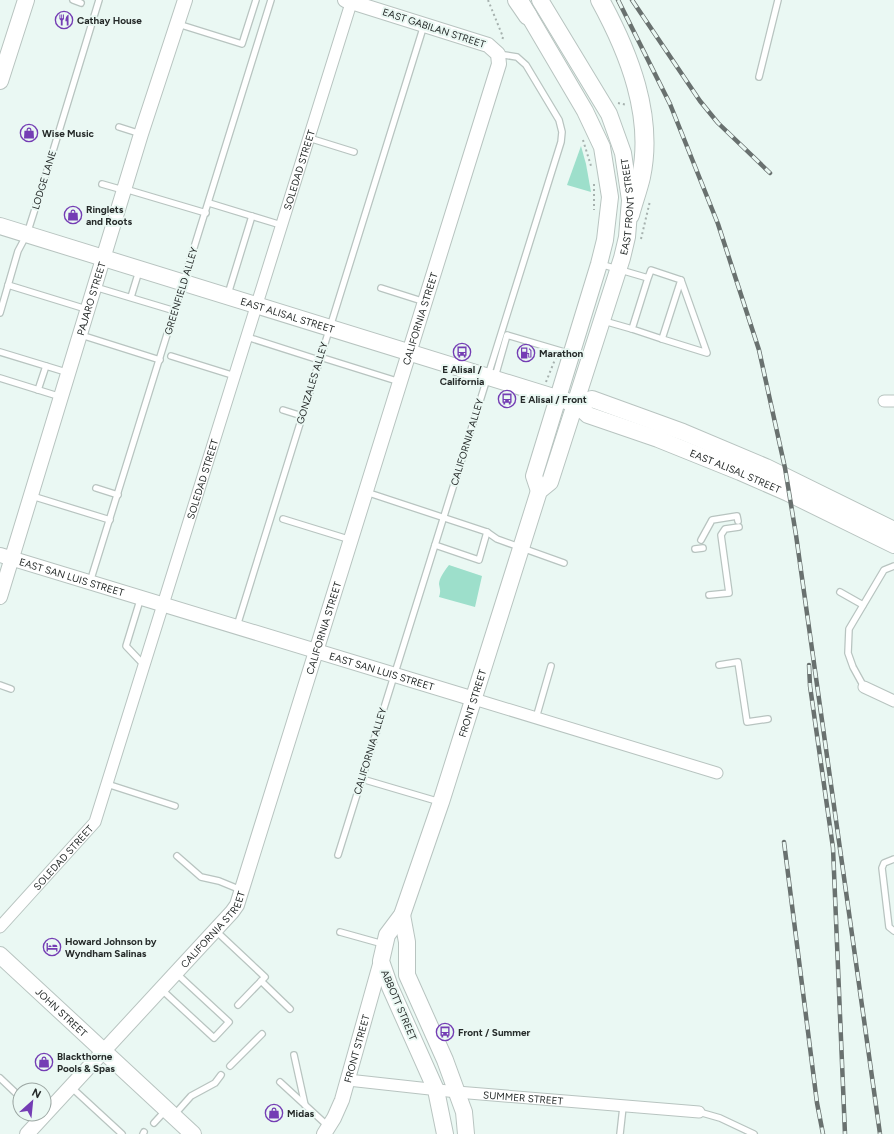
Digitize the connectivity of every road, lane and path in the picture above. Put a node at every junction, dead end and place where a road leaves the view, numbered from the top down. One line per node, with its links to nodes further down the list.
1 (26, 0): 19 (main road)
2 (74, 0): 14 (lane)
3 (100, 0): 37 (lane, LODGE LANE)
4 (185, 0): 16 (street, PAJARO STREET)
5 (256, 0): 16 (lane)
6 (271, 0): 30 (lane, GREENFIELD ALLEY)
7 (488, 0): 18 (path)
8 (517, 0): 15 (main road)
9 (520, 0): 15 (main road, EAST FRONT STREET)
10 (540, 0): 33 (main road, EAST FRONT STREET)
11 (600, 0): 33 (main road)
12 (778, 0): 20 (lane)
13 (349, 1): 17 (street, EAST GABILAN STREET); 24 (street, SOLEDAD STREET)
14 (81, 2)
15 (528, 16): 39 (main road, EAST FRONT STREET)
16 (177, 24): 22 (street, PAJARO STREET)
17 (424, 25): 18 (street, EAST GABILAN STREET); 56 (lane, GONZALES ALLEY)
18 (498, 54): 50 (street, CALIFORNIA STREET); 71 (lane, CALIFORNIA ALLEY)
19 (1, 75)
20 (759, 77)
21 (119, 127): 22 (lane)
22 (141, 134): 29 (street, PAJARO STREET)
23 (582, 135): 26 (path)
24 (309, 138): 25 (lane); 35 (street, SOLEDAD STREET)
25 (354, 152)
26 (592, 172)
27 (594, 182): 31 (path)
28 (102, 184): 29 (lane)
29 (124, 190): 32 (lane); 38 (street, PAJARO STREET)
30 (209, 203): 32 (lane, GREENFIELD ALLEY); 34 (lane)
31 (594, 212)
32 (206, 213): 44 (lane, GREENFIELD ALLEY)
33 (630, 215): 41 (main road, EAST FRONT STREET)
34 (252, 216): 35 (lane); 48 (lane)
35 (281, 225): 51 (street, SOLEDAD STREET)
36 (0, 226): 37 (main road, EAST ALISAL STREET)
37 (27, 234): 38 (main road, EAST ALISAL STREET); 45 (lane, LODGE LANE)
38 (104, 258): 40 (main road, EAST ALISAL STREET); 46 (street, PAJARO STREET)
39 (599, 264): 41 (lane); 62 (main road, EAST FRONT STREET)
40 (139, 269): 44 (main road, EAST ALISAL STREET); 49 (lane)
41 (618, 269): 42 (lane); 55 (main road, EAST FRONT STREET)
42 (648, 278): 43 (lane); 57 (lane)
43 (680, 280): 60 (lane); 60 (lane)
44 (184, 282): 48 (main road, EAST ALISAL STREET); 53 (lane, GREENFIELD ALLEY)
45 (8, 285): 52 (lane); 54 (lane, LODGE LANE)
46 (95, 287): 49 (lane); 52 (street, PAJARO STREET)
47 (381, 288): 50 (lane)
48 (228, 296): 51 (main road, EAST ALISAL STREET)
49 (130, 298): 53 (lane)
50 (424, 302): 63 (street, CALIFORNIA STREET)
51 (257, 304): 56 (main road, EAST ALISAL STREET); 59 (street, SOLEDAD STREET)
52 (89, 309): 58 (street, PAJARO STREET)
53 (175, 311): 66 (lane, GREENFIELD ALLEY)
54 (0, 313)
55 (602, 320): 57 (lane); 77 (main road, EAST FRONT STREET)
56 (329, 327): 63 (main road, EAST ALISAL STREET); 65 (lane, GONZALES ALLEY)
57 (632, 329): 60 (lane)
58 (81, 335): 66 (lane); 68 (street, PAJARO STREET)
59 (247, 337): 65 (lane); 70 (street, SOLEDAD STREET)
60 (662, 339)
61 (0, 352): 67 (lane)
62 (565, 352): 69 (path); 71 (lane); 76 (main road, EAST FRONT STREET)
63 (409, 353): 71 (main road, EAST ALISAL STREET); 73 (street, CALIFORNIA STREET)
64 (171, 356): 70 (lane)
65 (320, 358): 73 (lane); 79 (lane, GONZALES ALLEY)
66 (160, 360): 83 (lane, GREENFIELD ALLEY)
67 (46, 366): 68 (lane); 74 (lane)
68 (69, 373): 75 (street, PAJARO STREET)
69 (549, 375)
70 (235, 376): 107 (street, SOLEDAD STREET)
71 (491, 377): 76 (main road, EAST ALISAL STREET); 85 (lane, CALIFORNIA ALLEY)
72 (0, 378): 74 (lane)
73 (400, 382): 82 (street, CALIFORNIA STREET)
74 (38, 390): 75 (lane)
75 (62, 397): 84 (street, PAJARO STREET)
76 (558, 398): 77 (main road, EAST ALISAL STREET); 81 (main road, FRONT STREET)
77 (576, 404): 81 (main road, FRONT STREET); 90 (main road, EAST ALISAL STREET); 95 (main road, EAST ALISAL STREET)
78 (283, 410): 79 (lane)
79 (302, 416): 109 (lane, GONZALES ALLEY)
80 (96, 488): 83 (lane)
81 (539, 491): 96 (main road, FRONT STREET)
82 (366, 492): 85 (lane); 92 (street, CALIFORNIA STREET)
83 (118, 495): 87 (lane, GREENFIELD ALLEY)
84 (31, 496): 87 (lane); 99 (street, PAJARO STREET)
85 (444, 518): 91 (lane); 94 (lane, CALIFORNIA ALLEY)
86 (283, 519): 92 (lane)
87 (110, 520): 102 (lane, GREENFIELD ALLEY)
88 (738, 521): 93 (lane)
89 (739, 527): 104 (lane)
90 (894, 530)
91 (488, 532): 94 (lane); 96 (lane)
92 (351, 540): 110 (street, CALIFORNIA STREET)
93 (702, 540)
94 (435, 545): 114 (lane, CALIFORNIA ALLEY)
95 (894, 545)
96 (520, 548): 100 (lane); 118 (main road, FRONT STREET)
97 (702, 548): 98 (lane)
98 (696, 549)
99 (6, 556): 102 (street, EAST SAN LUIS STREET); 105 (street, PAJARO STREET)
100 (564, 563)
101 (894, 566): 108 (lane)
102 (90, 582): 106 (street, EAST SAN LUIS STREET)
103 (840, 592): 108 (lane)
104 (709, 595)
105 (0, 597)
106 (140, 597): 107 (street, EAST SAN LUIS STREET); 111 (lane)
107 (163, 604): 109 (street, EAST SAN LUIS STREET); 111 (street, SOLEDAD STREET)
108 (863, 605): 116 (lane)
109 (236, 626): 110 (street, EAST SAN LUIS STREET)
110 (315, 651): 114 (street, EAST SAN LUIS STREET); 130 (street, CALIFORNIA STREET)
111 (145, 665): 124 (street, SOLEDAD STREET)
112 (719, 665): 121 (lane)
113 (551, 666): 120 (lane)
114 (393, 675): 118 (street, EAST SAN LUIS STREET); 123 (lane, CALIFORNIA ALLEY)
115 (0, 686): 117 (lane)
116 (864, 687): 119 (street)
117 (11, 689)
118 (474, 699): 120 (street, EAST SAN LUIS STREET); 125 (main road, FRONT STREET)
119 (894, 701)
120 (536, 718): 122 (street, EAST SAN LUIS STREET)
121 (768, 719)
122 (717, 772)
123 (362, 779): 125 (lane); 127 (lane, CALIFORNIA ALLEY)
124 (107, 784): 126 (lane); 132 (street, SOLEDAD STREET)
125 (441, 802): 131 (main road, FRONT STREET)
126 (175, 806)
127 (338, 855)
128 (177, 856): 130 (lane)
129 (894, 859): 134 (lane)
130 (241, 890): 133 (street, CALIFORNIA STREET)
131 (402, 915): 136 (main road, ABBOTT STREET); 155 (main road, ABBOTT STREET)
132 (0, 927)
133 (216, 930): 139 (street, CALIFORNIA STREET); 140 (lane)
134 (894, 931)
135 (340, 932): 136 (lane)
136 (385, 945): 138 (main road, ABBOTT STREET)
137 (1, 958): 145 (main road, JOHN STREET)
138 (381, 961): 150 (street, FRONT STREET); 154 (main road, ABBOTT STREET)
139 (176, 973): 141 (street, CALIFORNIA STREET); 141 (lane)
140 (261, 981): 142 (lane); 143 (lane)
141 (161, 989): 145 (street, CALIFORNIA STREET)
142 (238, 1005)
143 (290, 1009)
144 (262, 1034): 147 (lane)
145 (104, 1051): 152 (street, CALIFORNIA STREET); 159 (main road, JOHN STREET)
146 (294, 1055): 157 (lane)
147 (230, 1066)
148 (221, 1075): 159 (lane)
149 (0, 1078): 153 (lane)
150 (348, 1080): 154 (street, SUMMER STREET); 163 (street, FRONT STREET)
151 (280, 1082): 157 (lane)
152 (71, 1087): 156 (street, CALIFORNIA STREET); 165 (lane)
153 (12, 1089)
154 (436, 1090): 155 (street, SUMMER STREET); 167 (main road, ABBOTT STREET)
155 (457, 1092): 158 (street, SUMMER STREET); 168 (main road, ABBOTT STREET)
156 (52, 1105)
157 (305, 1105): 163 (lane)
158 (623, 1107): 160 (street, SUMMER STREET); 169 (lane)
159 (170, 1112): 162 (lane); 166 (main road, JOHN STREET)
160 (699, 1112): 170 (lane)
161 (36, 1122): 164 (street, CALIFORNIA STREET)
162 (154, 1123)
163 (327, 1130)
164 (27, 1134)
165 (122, 1134)
166 (193, 1134)
167 (445, 1134)
168 (466, 1134)
169 (620, 1134)
170 (754, 1134)

